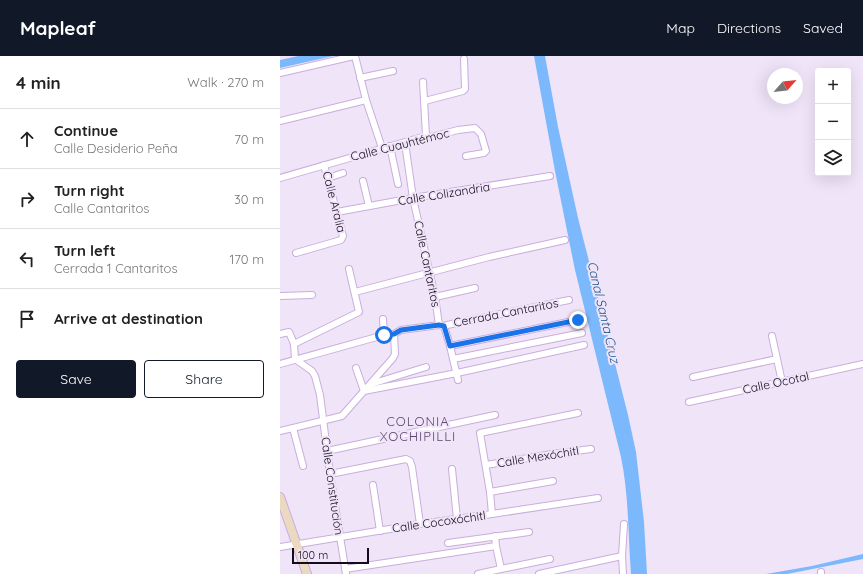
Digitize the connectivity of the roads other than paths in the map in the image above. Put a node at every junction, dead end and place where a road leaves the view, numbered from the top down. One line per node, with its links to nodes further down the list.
1 (355, 56): 4 (street); 5 (street)
2 (464, 58): 8 (street)
3 (393, 71): 5 (street)
4 (280, 73)
5 (360, 78): 7 (street)
6 (423, 82): 8 (street)
7 (366, 100): 9 (street); 13 (street)
8 (425, 101): 10 (street)
9 (280, 121)
10 (426, 136): 11 (street, Calle Cuauhtémoc); 14 (street, Calle Cuauhtémoc)
11 (405, 143): 12 (street, Calle Cuauhtémoc); 22 (street, Calle Cantaritos)
12 (390, 146): 13 (street, Calle Cuauhtémoc); 21 (street)
13 (382, 148): 15 (street, Calle Cuauhtémoc)
14 (466, 156)
15 (324, 165): 18 (street, Calle Cuauhtémoc); 19 (street, Calle Aralia)
16 (343, 173): 19 (street)
17 (550, 176): 22 (street, Calle Colizandria)
18 (280, 178)
19 (328, 178): 24 (street, Calle Aralia)
20 (363, 181): 23 (street)
21 (398, 184)
22 (414, 198): 23 (street, Calle Colizandria); 28 (street, Calle Cantaritos)
23 (369, 206): 24 (street, Calle Colizandria)
24 (337, 212): 26 (street, Calle Aralia)
25 (565, 240): 28 (street)
26 (296, 253)
27 (350, 269): 30 (street)
28 (430, 273): 30 (street); 33 (street, Calle Cantaritos)
29 (475, 288): 33 (street)
30 (355, 292): 43 (street)
31 (312, 295): 32 (street)
32 (280, 296)
33 (435, 297): 37 (street, Calle Cantaritos)
34 (569, 300): 37 (street, Cerrada Cantaritos)
35 (383, 318): 41 (street)
36 (578, 320): 45 (street)
37 (441, 325): 40 (street, Cerrada Cantaritos); 45 (street, Calle Cantaritos)
38 (582, 332): 47 (street)
39 (280, 334): 43 (street)
40 (394, 334): 41 (street, Cerrada Cantaritos); 57 (street)
41 (384, 335): 46 (street, Cerrada Cantaritos)
42 (772, 336): 48 (street)
43 (294, 344): 46 (street)
44 (584, 345): 53 (street)
45 (450, 346): 47 (street, Calle Cantaritos)
46 (295, 359): 49 (street, Cerrada Cantaritos); 62 (street, Calle Constitución)
47 (453, 359): 53 (street, Calle Cantaritos)
48 (777, 359): 54 (street); 56 (street)
49 (280, 364)
50 (863, 364): 56 (street, Calle Ocotal)
51 (426, 367): 57 (street)
52 (356, 368): 58 (street)
53 (456, 374): 55 (street, Calle Cantaritos); 58 (street)
54 (693, 377)
55 (458, 380)
56 (782, 382): 59 (street, Calle Ocotal)
57 (370, 384): 58 (street)
58 (364, 391): 62 (street)
59 (688, 402)
60 (578, 413): 67 (street)
61 (495, 415): 66 (street)
62 (323, 421): 63 (street); 66 (street, Calle Constitución)
63 (293, 428): 64 (street); 68 (street)
64 (280, 431)
65 (591, 449): 67 (street, Calle Mexóchitl)
66 (327, 451): 70 (street, Calle Constitución)
67 (486, 465): 73 (street)
68 (303, 466)
69 (452, 469): 77 (street)
70 (330, 474): 78 (street); 83 (street, Calle Constitución)
71 (553, 481): 73 (street)
72 (374, 485): 80 (street)
73 (490, 492): 76 (street)
74 (280, 496): 85 (main road)
75 (598, 498): 76 (street, Calle Cocoxóchitl)
76 (492, 514): 77 (street, Calle Cocoxóchitl)
77 (458, 519): 78 (street, Calle Cocoxóchitl)
78 (420, 524): 80 (street, Calle Cocoxóchitl)
79 (624, 524): 88 (street)
80 (380, 531): 83 (street, Calle Cocoxóchitl)
81 (529, 532): 82 (street)
82 (495, 536): 84 (street); 86 (street)
83 (340, 538): 85 (street, Calle Cocoxóchitl); 91 (street, Calle Constitución)
84 (448, 543)
85 (296, 544): 87 (street, Calle Cocoxóchitl); 92 (main road)
86 (496, 546): 90 (street); 91 (street)
87 (280, 548)
88 (622, 556): 94 (street); 95 (street)
89 (550, 559): 90 (street)
90 (500, 569): 93 (street)
91 (345, 572)
92 (307, 574)
93 (478, 574)
94 (539, 574)
95 (623, 574)

